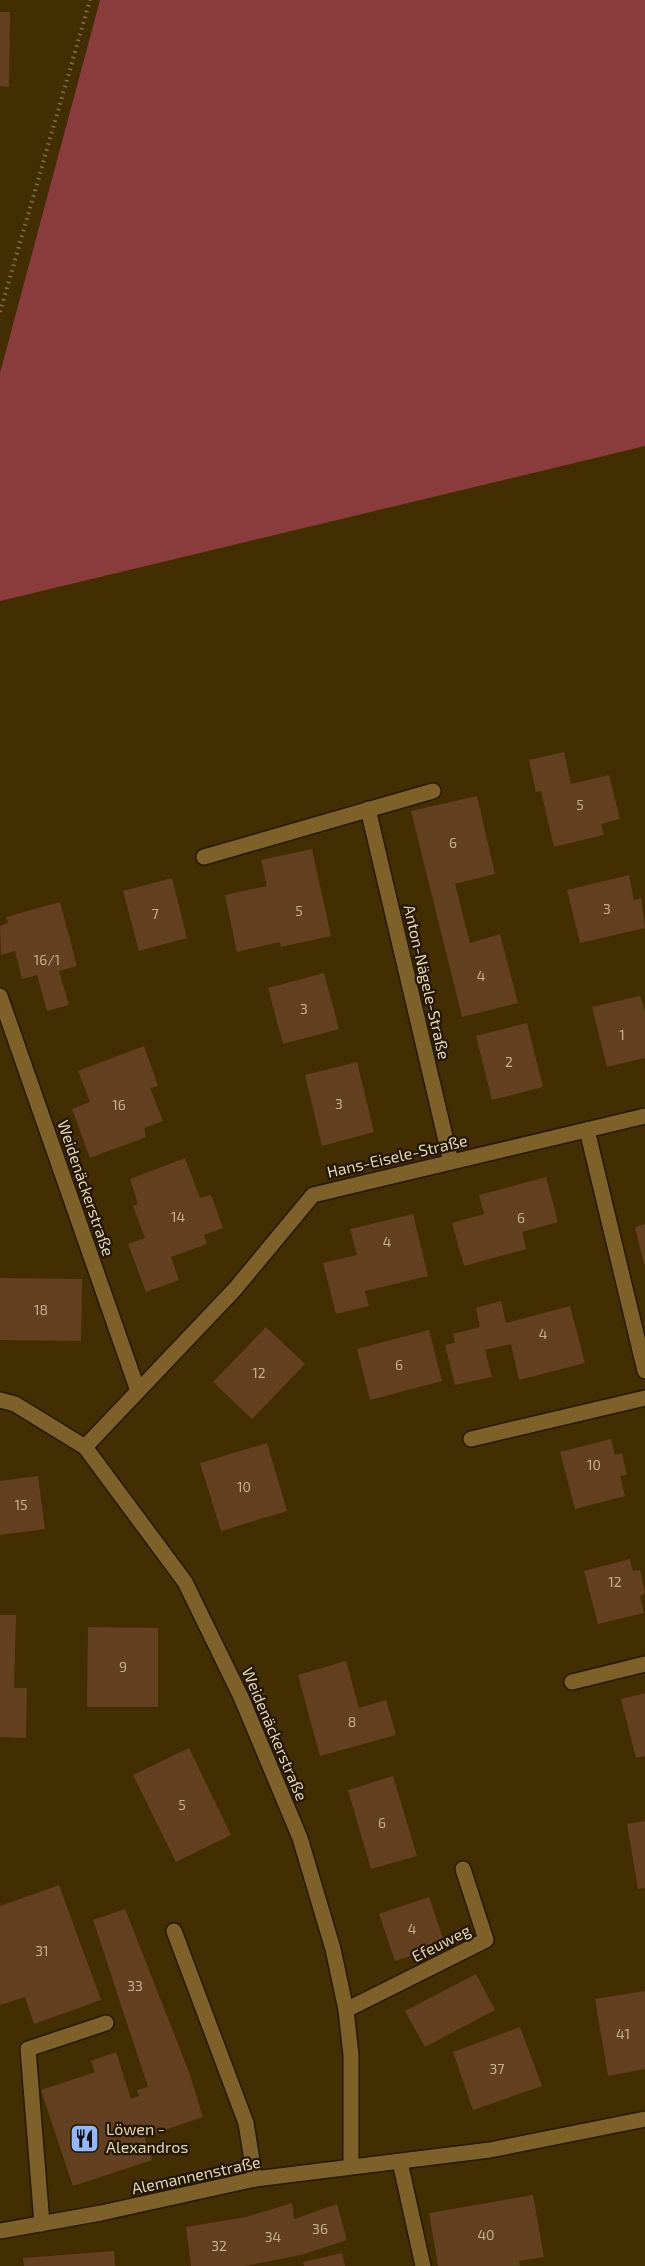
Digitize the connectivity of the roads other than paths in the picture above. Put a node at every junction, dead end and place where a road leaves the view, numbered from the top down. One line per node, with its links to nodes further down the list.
1 (433, 792): 2 (street)
2 (368, 809): 3 (street); 7 (street, Anton-Nägele-Straße)
3 (204, 856)
4 (0, 996): 9 (street, Weidenäckerstraße)
5 (645, 1116): 6 (street, Hans-Eisele-Straße)
6 (587, 1130): 7 (street, Hans-Eisele-Straße); 8 (street)
7 (451, 1162): 9 (street, Hans-Eisele-Straße)
8 (645, 1371)
9 (138, 1391): 13 (street, Hans-Eisele-Straße)
10 (645, 1398): 12 (street)
11 (0, 1400): 13 (street, Weidenäckerstraße)
12 (471, 1439)
13 (85, 1447): 18 (street, Weidenäckerstraße)
14 (645, 1664): 15 (street)
15 (572, 1682)
16 (463, 1869): 18 (street, Efeuweg)
17 (174, 1931): 23 (street)
18 (346, 2010): 22 (street, Weidenäckerstraße)
19 (106, 2023): 24 (street)
20 (645, 2119): 21 (street, Alemannenstraße)
21 (400, 2162): 22 (street, Alemannenstraße); 26 (street)
22 (351, 2166): 23 (street, Alemannenstraße)
23 (255, 2179): 24 (street, Alemannenstraße)
24 (42, 2224): 25 (street, Alemannenstraße)
25 (0, 2231)
26 (423, 2266)

